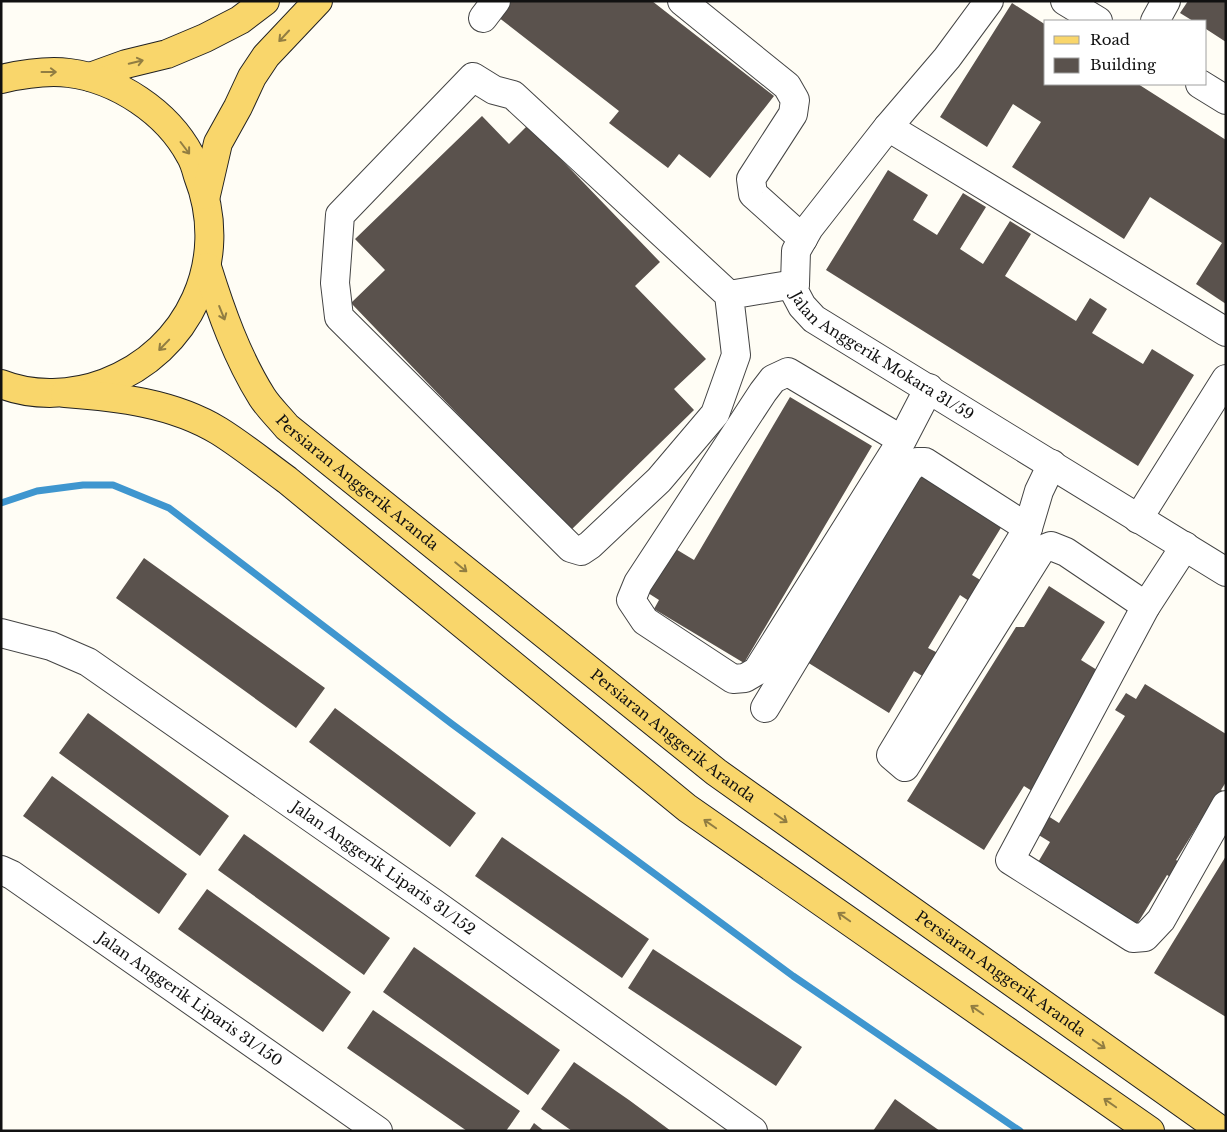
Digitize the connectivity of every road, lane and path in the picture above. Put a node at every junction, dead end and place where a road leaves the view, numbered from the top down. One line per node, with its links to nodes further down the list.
1 (265, 1): 10 (main road, one-way to 1)
2 (318, 1): 14 (main road, one-way to 14)
3 (682, 1): 15 (street)
4 (989, 1): 13 (street, Jalan Anggerik Mokara 31/59)
5 (1065, 1): 7 (street)
6 (1166, 1): 8 (street)
7 (1096, 20)
8 (1156, 20)
9 (8, 74): 10 (main road, one-way to 10)
10 (90, 77): 14 (main road, one-way to 14)
11 (1202, 85): 12 (street)
12 (1226, 100)
13 (888, 127): 15 (street, Jalan Anggerik Mokara 31/59); 19 (street)
14 (206, 195): 16 (main road)
15 (803, 239): 17 (street, Jalan Anggerik Mokara 31/59)
16 (207, 267): 23 (main road, one-way to 23); 38 (main road, Persiaran Anggerik Aranda, one-way to 38)
17 (796, 284): 18 (street); 22 (street, Jalan Anggerik Mokara 31/59)
18 (729, 295): 18 (street)
19 (1226, 332)
20 (1226, 379): 26 (street)
21 (2, 385): 23 (main road)
22 (929, 388): 24 (street); 25 (street, Jalan Anggerik Mokara 31/59)
23 (65, 393): 37 (main road, one-way to 23)
24 (902, 440): 24 (street)
25 (1052, 464): 26 (street, Jalan Anggerik Mokara 31/59); 27 (street)
26 (1138, 519): 28 (street, Jalan Anggerik Mokara 31/59)
27 (1028, 528): 30 (street); 32 (street)
28 (1184, 546): 29 (street, Jalan Anggerik Mokara 31/59); 30 (street)
29 (1226, 572)
30 (1146, 606): 33 (street)
31 (1, 633): 36 (street, Jalan Anggerik Liparis 31/152)
32 (765, 708)
33 (1226, 805)
34 (1, 870): 35 (street, Jalan Anggerik Liparis 31/150)
35 (378, 1131)
36 (752, 1131)
37 (1150, 1131)
38 (1222, 1131)

